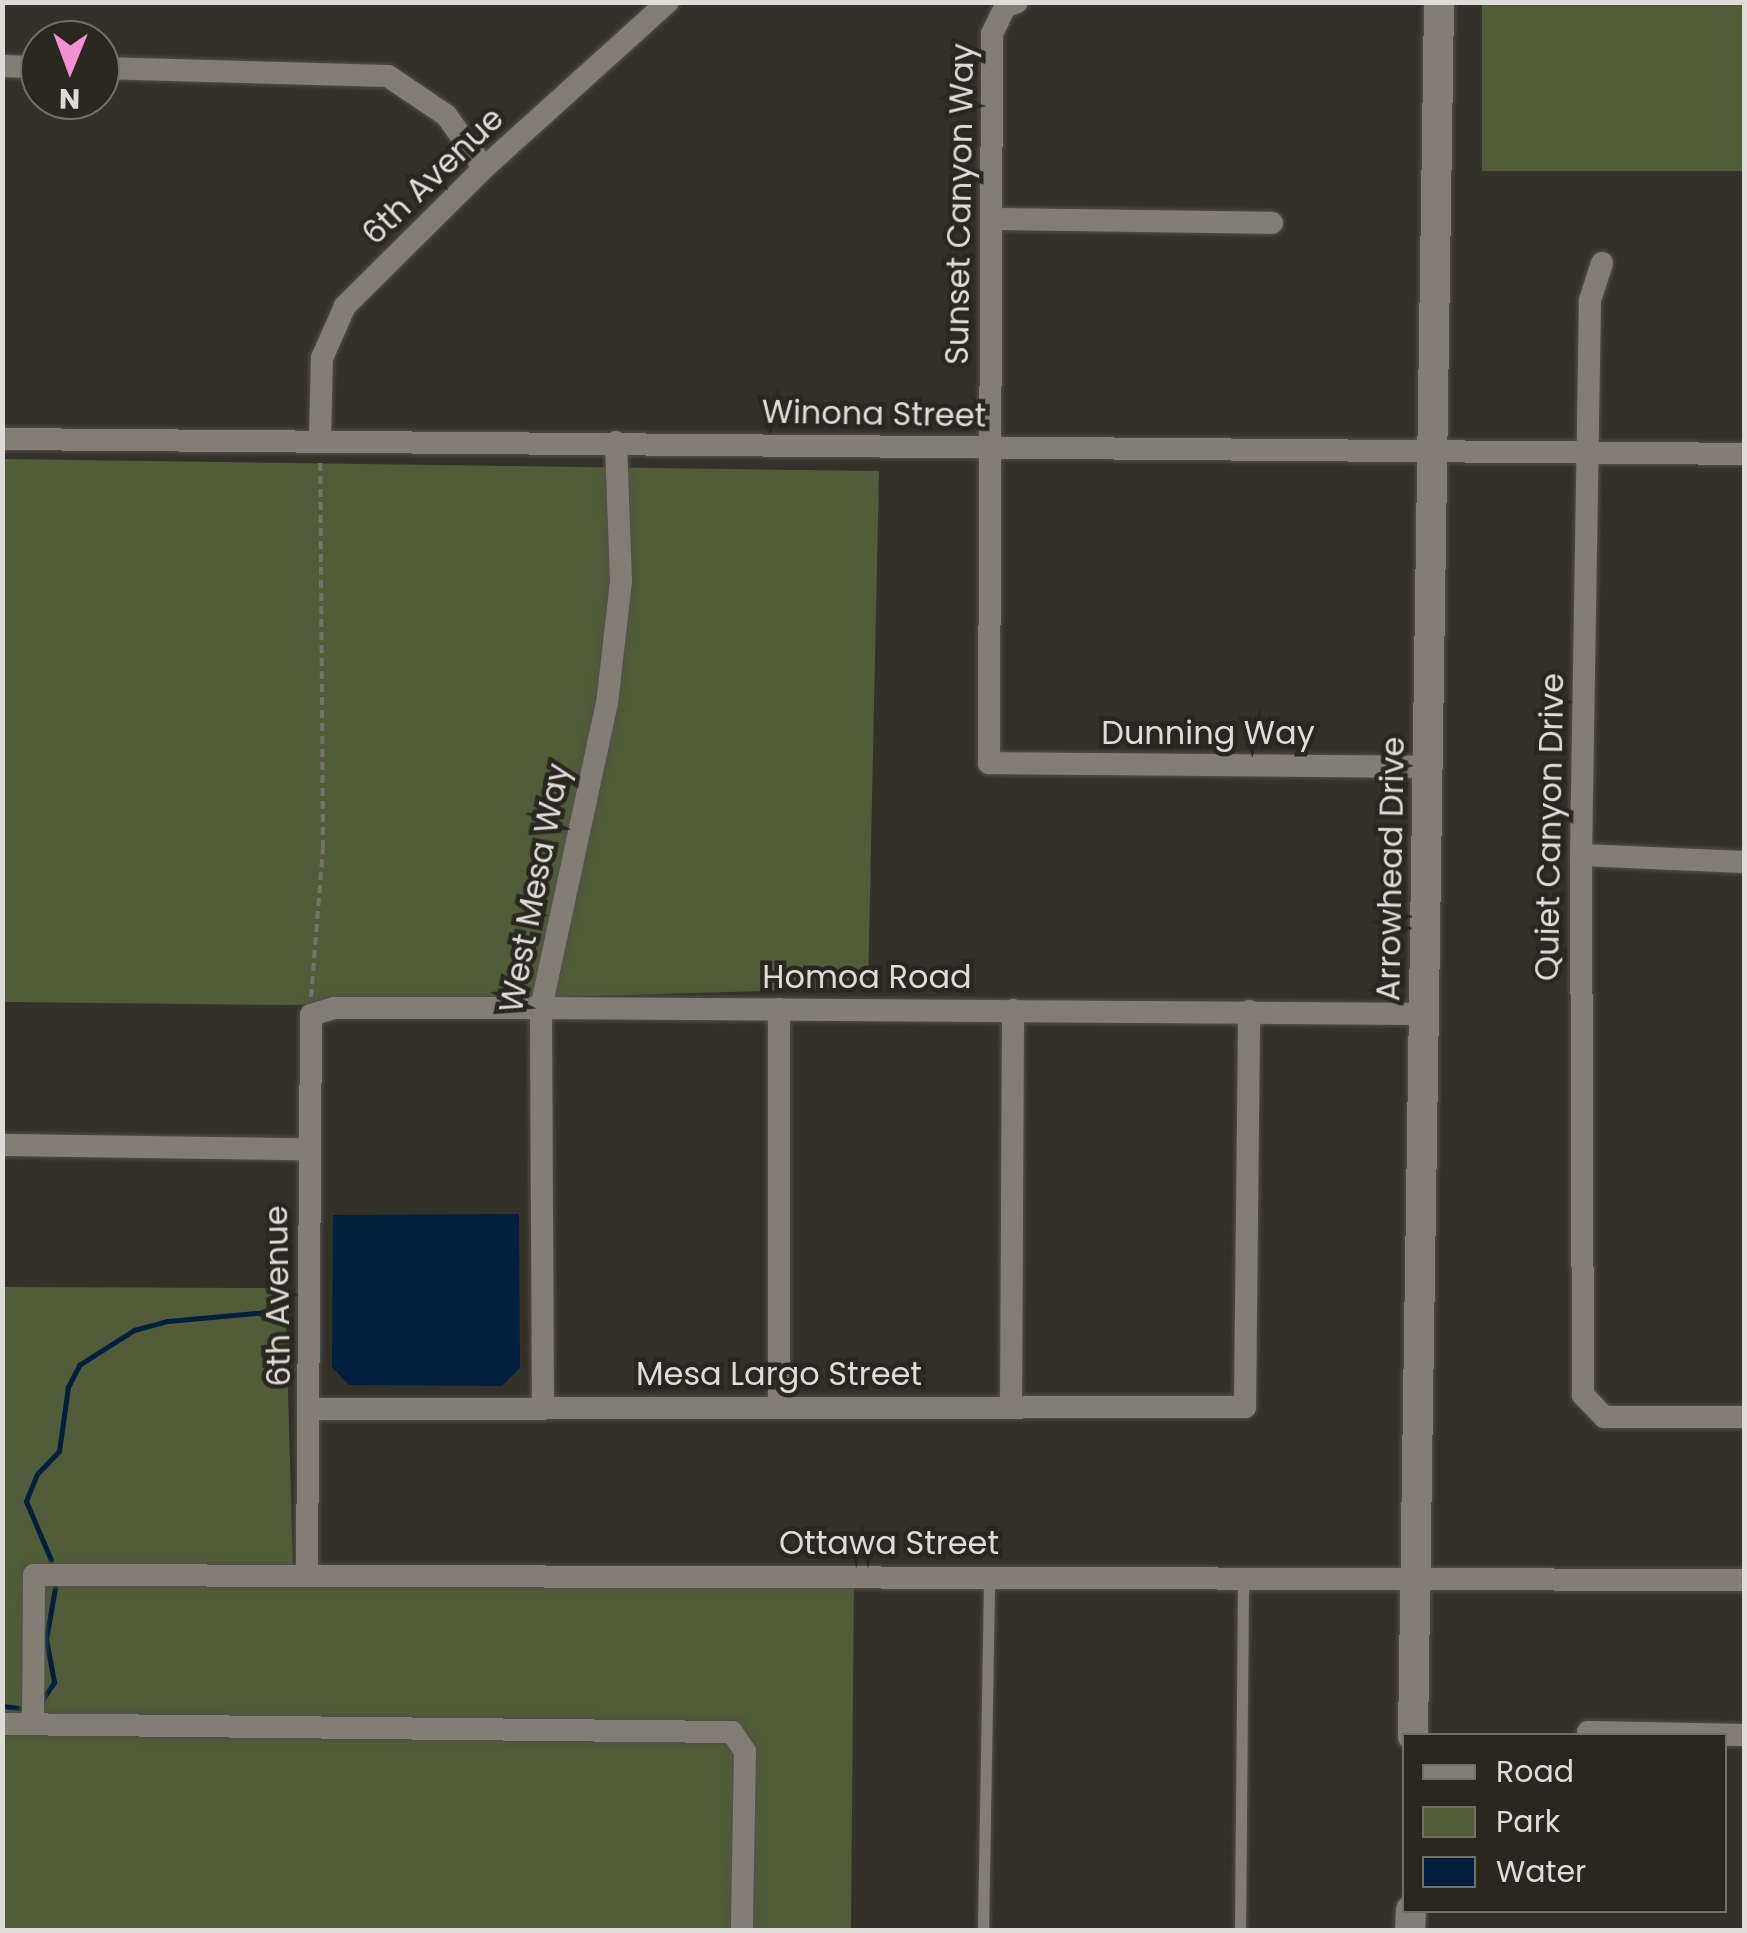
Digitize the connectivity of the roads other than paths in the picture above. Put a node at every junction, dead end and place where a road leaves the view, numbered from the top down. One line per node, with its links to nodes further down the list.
1 (668, 2): 5 (street, 6th Avenue)
2 (1439, 2): 13 (main road, Arrowhead Drive)
3 (1011, 5): 6 (street, Sunset Canyon Way)
4 (120, 69): 5 (street)
5 (484, 168): 9 (street, 6th Avenue)
6 (991, 219): 7 (street); 12 (street, Sunset Canyon Way)
7 (1272, 224)
8 (1602, 262): 14 (street, Quiet Canyon Drive)
9 (320, 438): 10 (street, Winona Street); 11 (street, Winona Street)
10 (2, 440)
11 (616, 442): 12 (street, Winona Street); 20 (street, West Mesa Way)
12 (989, 449): 13 (street, Winona Street); 16 (street, Sunset Canyon Way)
13 (1430, 452): 14 (street, Winona Street); 17 (main road, Arrowhead Drive)
14 (1588, 453): 15 (street, Winona Street); 18 (street, Quiet Canyon Drive)
15 (1744, 454)
16 (989, 764): 17 (street, Dunning Way)
17 (1427, 767): 24 (main road, Arrowhead Drive)
18 (1581, 855): 19 (street); 32 (street, Quiet Canyon Drive)
19 (1744, 862)
20 (541, 1008): 21 (street, Homoa Road); 25 (street, Homoa Road); 31 (street, West Mesa Way)
21 (779, 1009): 22 (street, Homoa Road); 28 (street)
22 (1013, 1010): 23 (street, Homoa Road); 29 (street)
23 (1249, 1010): 24 (street, Homoa Road); 29 (street, Mesa Largo Street)
24 (1424, 1014): 36 (main road, Arrowhead Drive)
25 (312, 1015): 27 (street, 6th Avenue)
26 (2, 1146): 27 (street)
27 (307, 1149): 30 (street, 6th Avenue)
28 (779, 1404): 29 (street, Mesa Largo Street); 31 (street, Mesa Largo Street)
29 (1011, 1405)
30 (313, 1408): 31 (street, Mesa Largo Street); 34 (street, 6th Avenue)
31 (543, 1408)
32 (1744, 1417)
33 (989, 1575): 34 (street, Ottawa Street); 35 (street, Ottawa Street); 44 (lane)
34 (307, 1576): 39 (street, Ottawa Street)
35 (1243, 1576): 36 (street, Ottawa Street); 45 (lane)
36 (1416, 1576): 37 (street, Ottawa Street); 41 (main road, Arrowhead Drive)
37 (1744, 1580)
38 (2, 1724): 39 (street)
39 (33, 1724): 43 (street)
40 (1588, 1732): 42 (street)
41 (1413, 1733)
42 (1640, 1733)
43 (742, 1930)
44 (983, 1930)
45 (1240, 1930)

